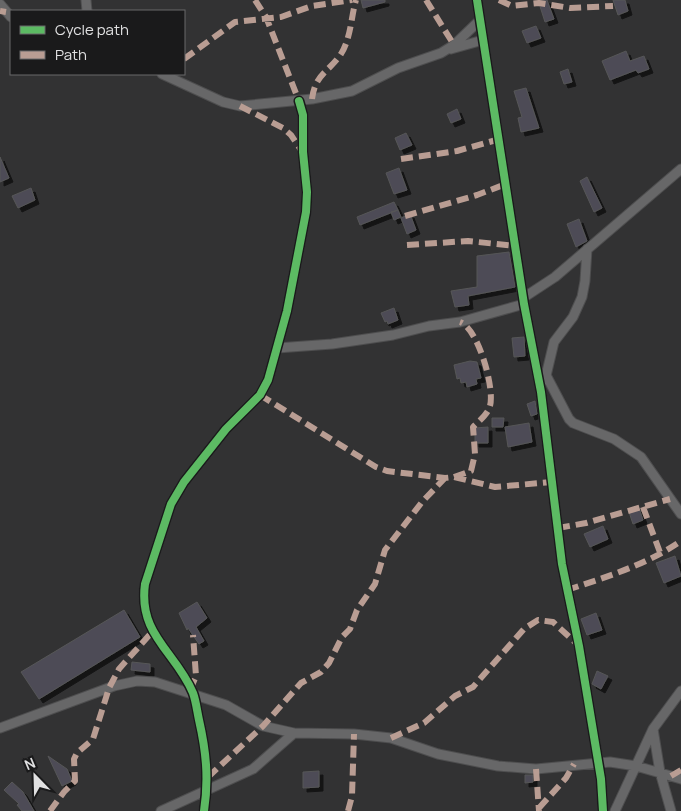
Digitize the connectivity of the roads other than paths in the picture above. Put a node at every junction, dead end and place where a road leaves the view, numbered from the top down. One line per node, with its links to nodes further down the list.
1 (477, 0): 4 (street)
2 (0, 4): 3 (street)
3 (10, 16)
4 (480, 20): 5 (street); 6 (street)
5 (483, 40): 6 (street); 11 (street)
6 (448, 50): 8 (street)
7 (164, 75): 8 (street)
8 (299, 101): 12 (street)
9 (681, 169): 10 (street)
10 (587, 249): 11 (street); 13 (street)
11 (524, 301): 12 (street); 14 (street)
12 (277, 348): 17 (street)
13 (546, 375): 14 (street); 15 (street)
14 (540, 392): 21 (street)
15 (681, 514)
16 (681, 691): 19 (street)
17 (192, 693): 18 (street); 20 (street); 25 (street)
18 (0, 728)
19 (652, 729): 22 (street); 23 (street)
20 (294, 734): 21 (street); 25 (street)
21 (598, 761): 22 (street); 28 (street)
22 (636, 766): 23 (street); 29 (street)
23 (660, 772): 24 (street); 30 (street)
24 (681, 779)
25 (207, 792): 26 (street); 27 (street)
26 (161, 811)
27 (204, 811)
28 (603, 811)
29 (615, 811)
30 (671, 811)

